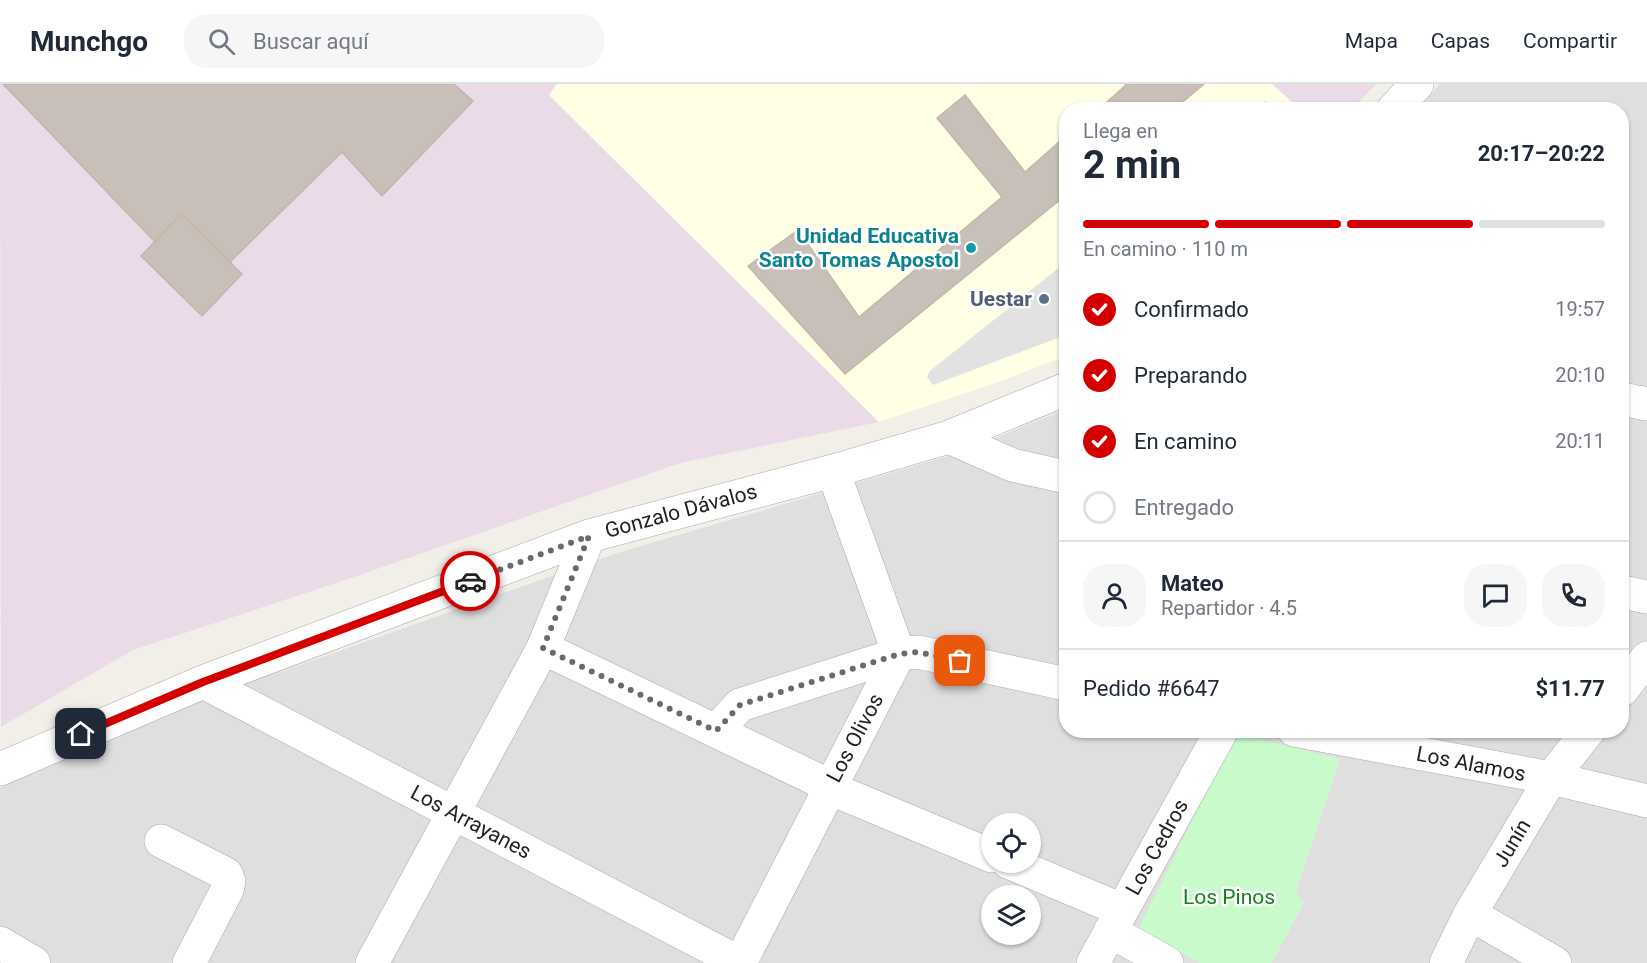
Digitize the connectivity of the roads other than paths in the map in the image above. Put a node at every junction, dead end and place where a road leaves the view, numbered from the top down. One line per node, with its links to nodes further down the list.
1 (1417, 84): 2 (street)
2 (1400, 102)
3 (1059, 392): 6 (street, Gonzalo Dávalos)
4 (1629, 400): 5 (street)
5 (1647, 404)
6 (949, 437): 7 (street, Gonzalo Dávalos); 8 (street)
7 (833, 471): 9 (street, Gonzalo Dávalos); 13 (street)
8 (1059, 475)
9 (589, 536): 12 (street); 16 (street, Gonzalo Dávalos)
10 (1629, 593): 11 (street)
11 (1647, 597)
12 (543, 648): 18 (street); 26 (street)
13 (899, 654): 17 (street); 18 (street); 24 (street, Los Olivos)
14 (1647, 658): 15 (street)
15 (1629, 681)
16 (203, 682): 22 (street, Gonzalo Dávalos); 26 (street, Los Arrayanes)
17 (1059, 682)
18 (716, 731): 24 (street)
19 (1218, 738): 31 (street, Los Cedros)
20 (1337, 738): 23 (street, Los Alamos)
21 (1583, 738): 23 (street, Junín)
22 (0, 769)
23 (1551, 778): 25 (street, Los Alamos); 30 (street, Junín)
24 (830, 786): 28 (street); 34 (street, Los Olivos)
25 (1647, 801)
26 (453, 813): 33 (street); 34 (street, Los Arrayanes)
27 (161, 841): 32 (street)
28 (981, 851)
29 (1028, 873): 31 (street)
30 (1470, 914): 37 (street, Junín); 38 (street)
31 (1116, 920): 35 (street, Los Cedros); 36 (street)
32 (189, 963)
33 (372, 963)
34 (740, 963)
35 (1093, 963)
36 (1167, 963)
37 (1446, 963)
38 (1555, 963)

